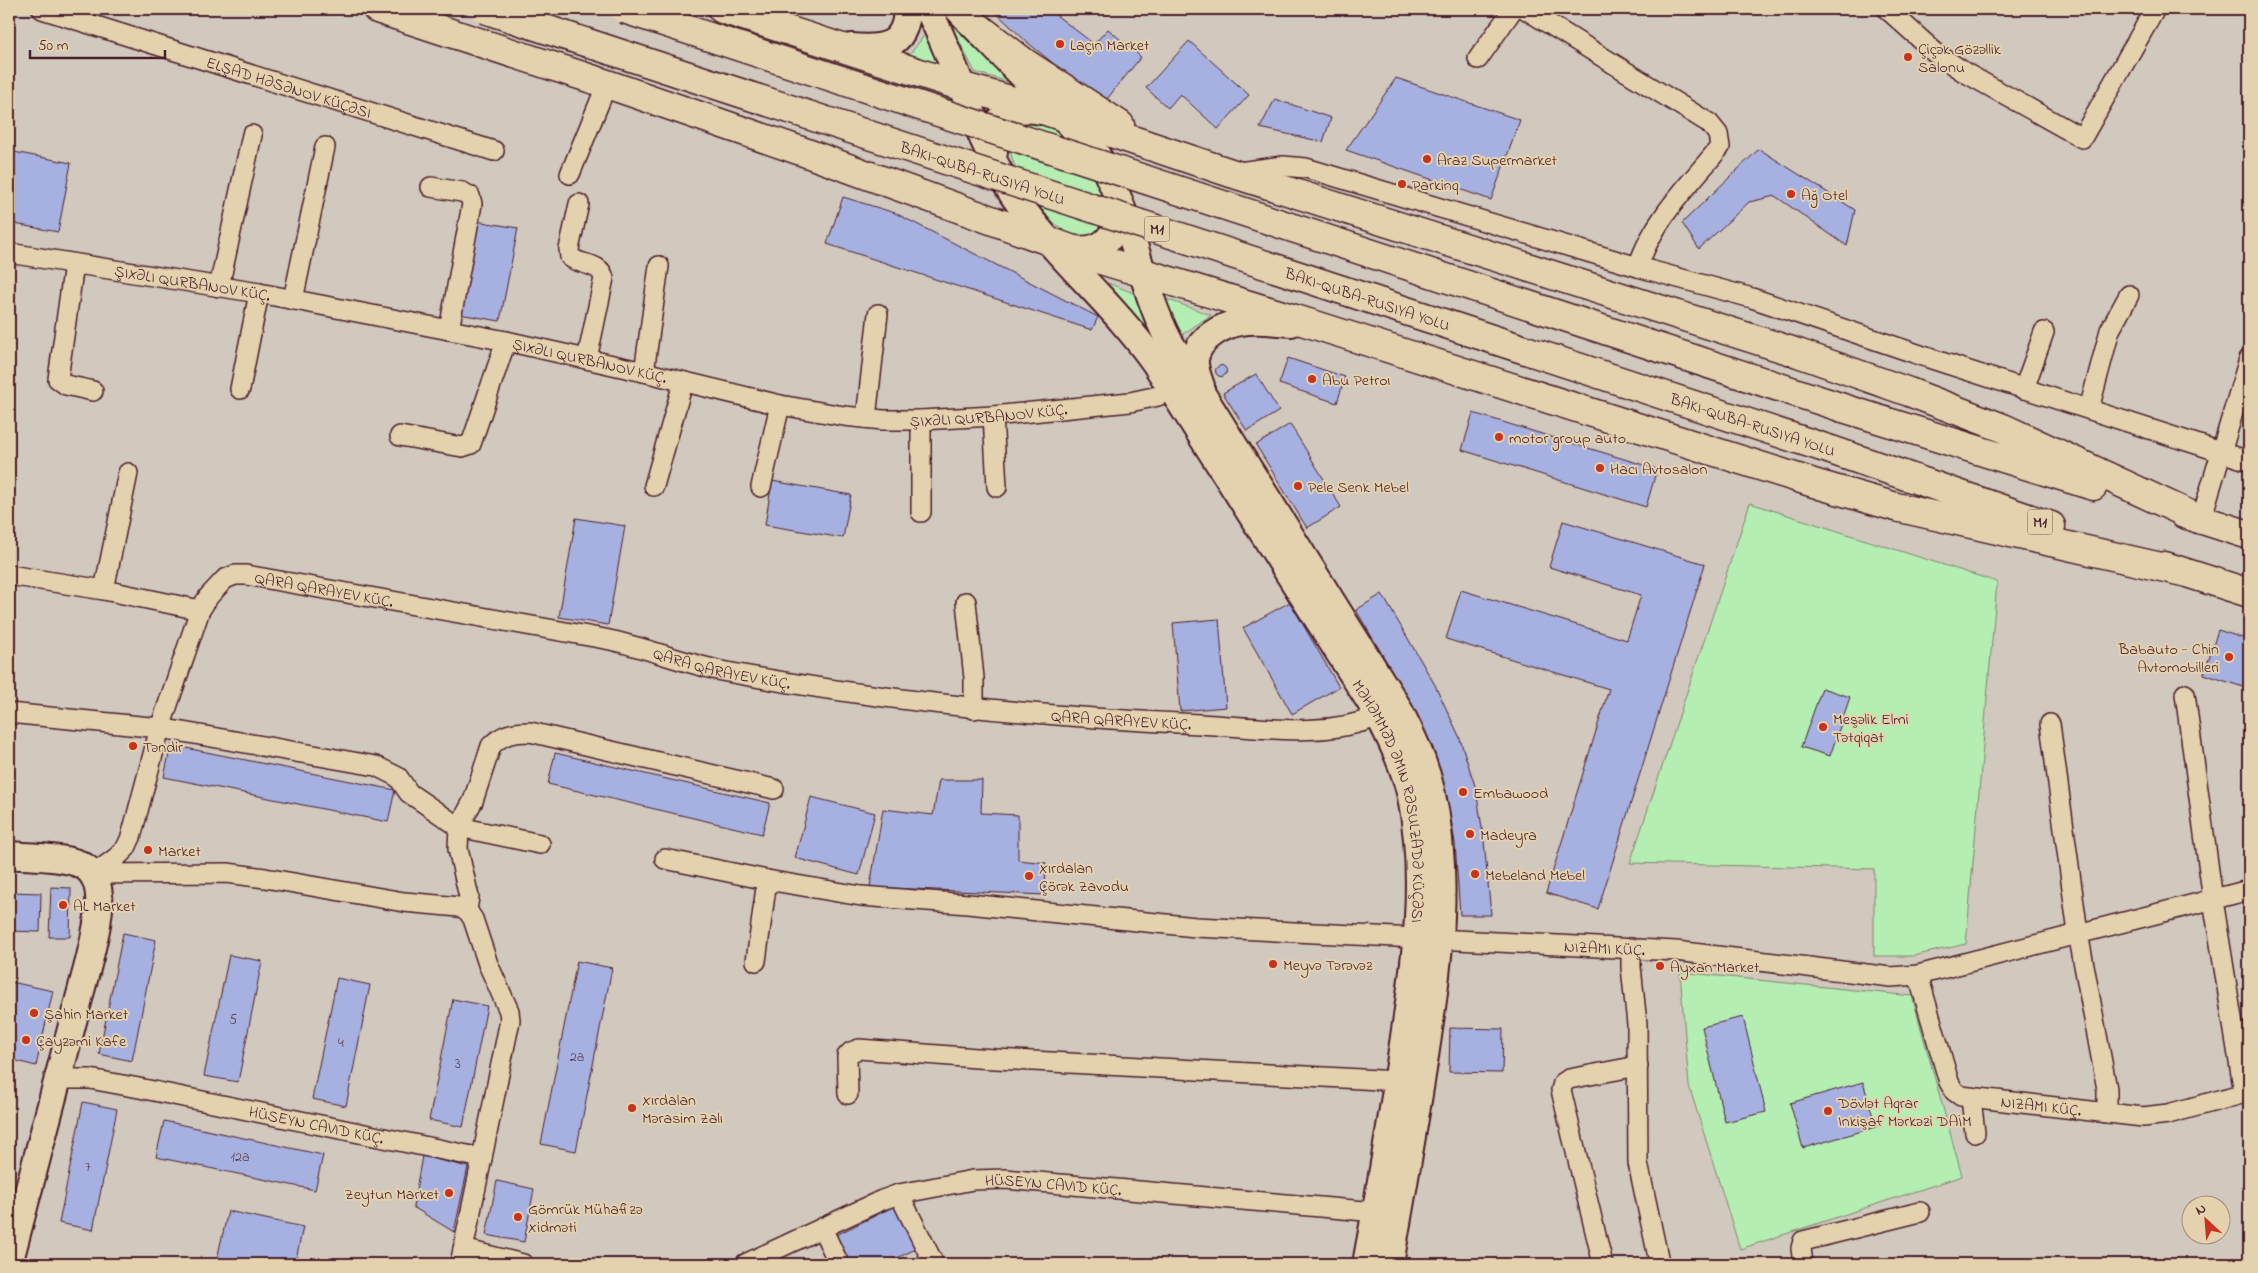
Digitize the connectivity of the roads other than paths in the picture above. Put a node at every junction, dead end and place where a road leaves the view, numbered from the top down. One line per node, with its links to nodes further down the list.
1 (42, 9): 13 (street, ELŞAD HƏSƏNOV KÜÇƏSI)
2 (376, 9): 17 (highway)
3 (484, 9): 69 (highway, M1, bridge)
4 (624, 9): 67 (highway, bridge)
5 (722, 9): 15 (highway)
6 (907, 9): 15 (main road)
7 (928, 9): 18 (main road)
8 (1513, 9): 16 (street)
9 (1525, 9): 34 (street)
10 (1886, 9): 14 (street)
11 (2155, 9): 14 (street)
12 (963, 15): 19 (main road); 23 (highway)
13 (86, 16): 22 (street, ELŞAD HƏSƏNOV KÜÇƏSI)
14 (1910, 17)
15 (832, 45): 18 (highway)
16 (1478, 58)
17 (607, 84): 25 (street); 30 (highway)
18 (964, 88): 19 (highway); 26 (main road)
19 (1062, 116): 23 (highway); 26 (main road); 28 (main road)
20 (252, 135): 36 (street)
21 (326, 147): 39 (street)
22 (494, 151)
23 (1170, 151): 24 (highway)
24 (1231, 173): 34 (street); 67 (highway)
25 (570, 174)
26 (1005, 182): 30 (main road)
27 (431, 187): 42 (street)
28 (1114, 188): 30 (main road); 35 (main road)
29 (579, 204): 45 (street)
30 (1053, 244): 35 (highway); 49 (main road, MƏHƏMMƏD ƏMIN RƏSULZADƏ KÜÇƏSI)
31 (9, 253): 32 (street)
32 (74, 264): 36 (street); 52 (street)
33 (659, 266): 47 (street)
34 (1638, 267): 51 (street)
35 (1141, 271): 41 (highway); 54 (main road)
36 (219, 287): 37 (street)
37 (259, 293): 39 (street); 50 (street)
38 (2129, 295): 55 (street)
39 (293, 300): 42 (street)
40 (878, 314): 57 (street)
41 (1315, 325): 54 (main road); 69 (highway)
42 (448, 330): 44 (street)
43 (2044, 332): 51 (street)
44 (506, 341): 45 (street); 59 (street)
45 (587, 359): 47 (street)
46 (2249, 360): 60 (street)
47 (644, 372): 48 (street)
48 (683, 383): 53 (street); 63 (street)
49 (1171, 388): 56 (street); 78 (main road, MƏHƏMMƏD ƏMIN RƏSULZADƏ KÜÇƏSI)
50 (240, 389)
51 (2024, 389): 55 (street)
52 (93, 391)
53 (780, 405): 57 (street); 64 (street)
54 (1208, 405): 92 (main road, MƏHƏMMƏD ƏMIN RƏSULZADƏ KÜÇƏSI)
55 (2089, 409): 60 (street)
56 (992, 416): 58 (street); 65 (street)
57 (866, 418): 58 (street)
58 (921, 420): 66 (street)
59 (400, 436)
60 (2222, 452): 61 (street); 67 (street)
61 (2249, 461)
62 (128, 473): 71 (street)
63 (654, 486)
64 (761, 487)
65 (997, 487)
66 (921, 512)
67 (2201, 520): 68 (highway)
68 (2249, 535)
69 (2183, 572): 72 (highway, M1)
70 (9, 575): 71 (street)
71 (104, 590): 74 (street)
72 (2249, 594)
73 (966, 602): 76 (street)
74 (200, 610): 76 (street, QARA QARAYEV KÜÇ.); 80 (street, QARA QARAYEV KÜÇ.)
75 (2185, 694): 89 (street)
76 (974, 709): 78 (street, QARA QARAYEV KÜÇ.)
77 (9, 713): 80 (street)
78 (1379, 716): 92 (main road, MƏHƏMMƏD ƏMIN RƏSULZADƏ KÜÇƏSI)
79 (2050, 724): 91 (street)
80 (160, 728): 82 (street); 86 (street, QARA QARAYEV KÜÇ.)
81 (774, 789): 82 (street)
82 (459, 826): 83 (street); 90 (street)
83 (540, 844)
84 (9, 856): 86 (main road)
85 (665, 859): 87 (street, NIZAMI KÜÇ.)
86 (94, 874): 90 (street); 97 (main road)
87 (767, 880): 92 (street, NIZAMI KÜÇ.); 94 (street)
88 (2249, 890): 89 (street, NIZAMI KÜÇ.)
89 (2213, 900): 91 (street, NIZAMI KÜÇ.); 99 (street)
90 (467, 910): 104 (street)
91 (2078, 932): 95 (street, NIZAMI KÜÇ.); 102 (street)
92 (1429, 940): 93 (street, NIZAMI KÜÇ.); 98 (main road, MƏHƏMMƏD ƏMIN RƏSULZADƏ KÜÇƏSI); 117 (main road, MƏHƏMMƏD ƏMIN RƏSULZADƏ KÜÇƏSI)
93 (1630, 948): 95 (street, NIZAMI KÜÇ.); 96 (street)
94 (756, 961)
95 (1918, 975): 101 (street, NIZAMI KÜÇ.)
96 (1638, 1066): 110 (street); 118 (street)
97 (59, 1079): 104 (street, HÜSEYN CAVID KÜÇ.); 111 (main road)
98 (1398, 1081): 100 (street); 106 (main road, MƏHƏMMƏD ƏMIN RƏSULZADƏ KÜÇƏSI)
99 (2247, 1092): 102 (street, NIZAMI KÜÇ.)
100 (848, 1094)
101 (1970, 1098): 102 (street, NIZAMI KÜÇ.); 103 (street)
102 (2107, 1113)
103 (1975, 1133)
104 (482, 1158): 109 (street)
105 (899, 1194): 106 (street, HÜSEYN CAVID KÜÇ.); 108 (street, HÜSEYN CAVID KÜÇ.); 115 (street)
106 (1376, 1212): 116 (main road, MƏHƏMMƏD ƏMIN RƏSULZADƏ KÜÇƏSI)
107 (1920, 1212): 119 (street)
108 (822, 1228): 113 (street, HÜSEYN CAVID KÜÇ.); 114 (street)
109 (462, 1257): 112 (street)
110 (1658, 1257)
111 (9, 1264)
112 (523, 1264)
113 (745, 1264)
114 (839, 1264)
115 (934, 1264)
116 (1366, 1264)
117 (1390, 1264)
118 (1604, 1264)
119 (1803, 1264)

